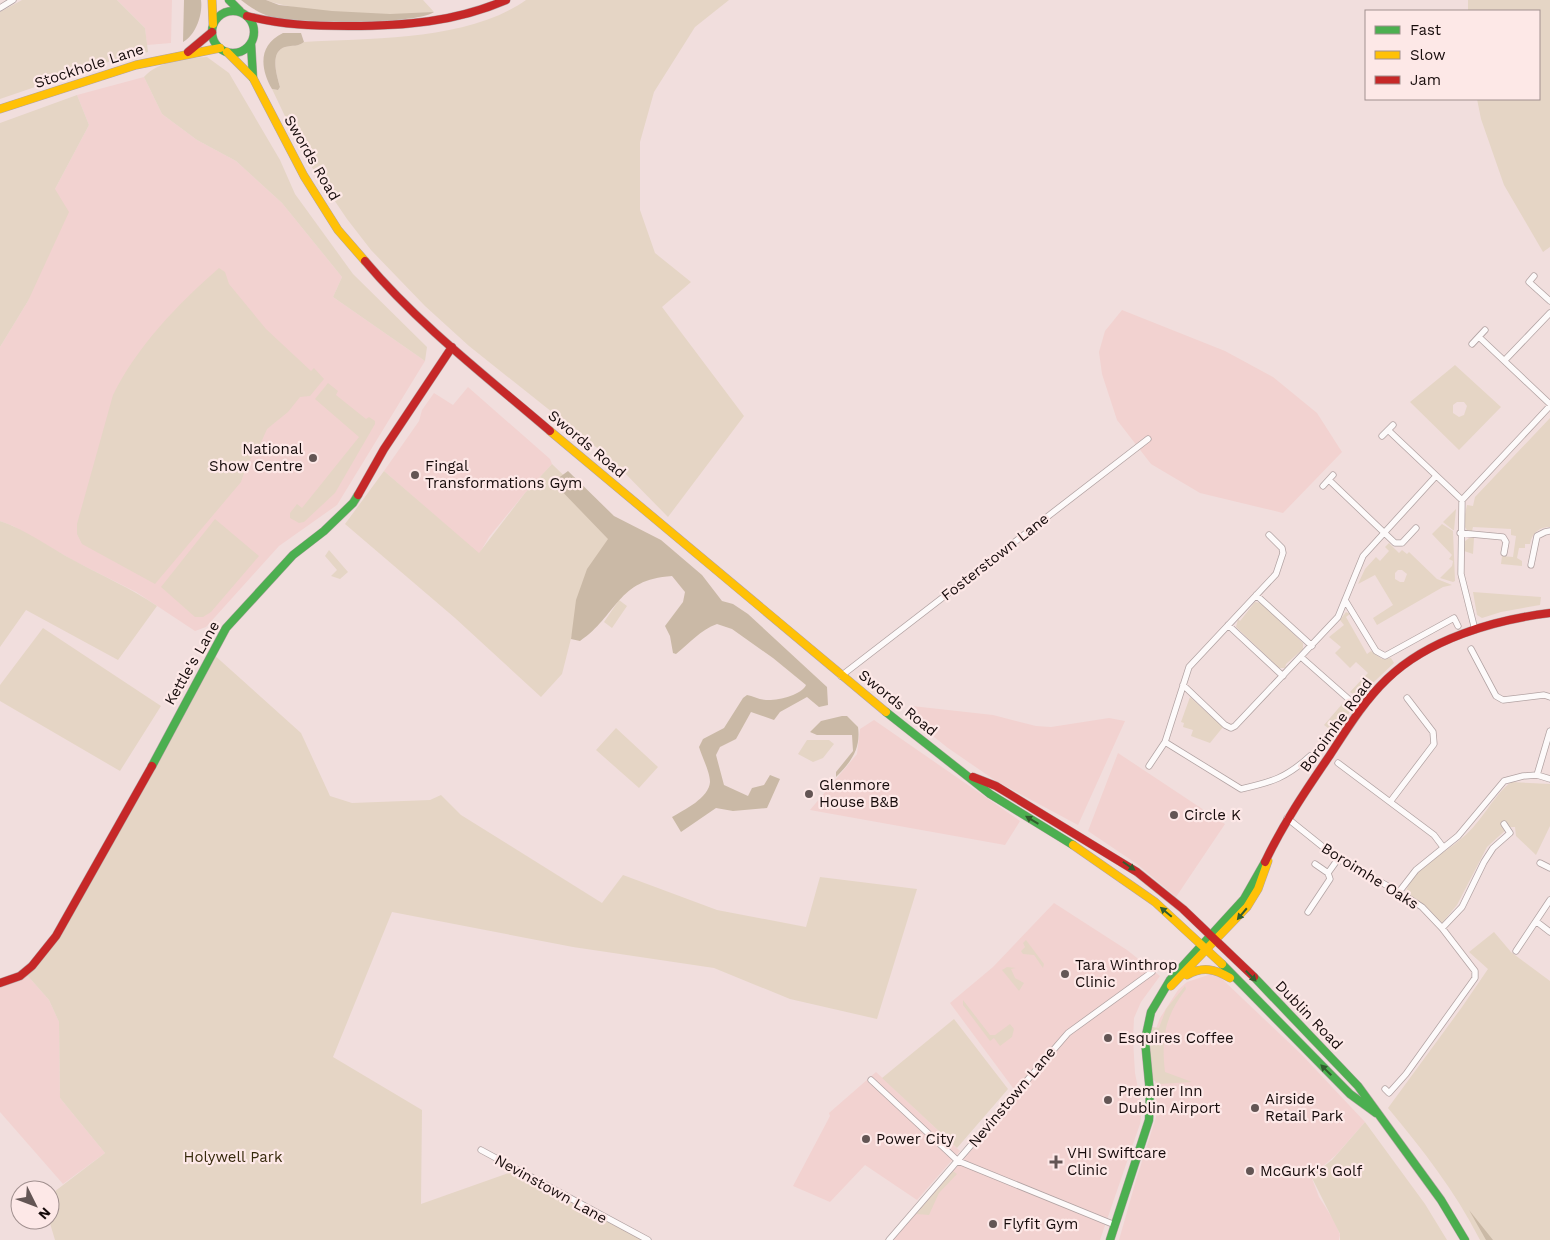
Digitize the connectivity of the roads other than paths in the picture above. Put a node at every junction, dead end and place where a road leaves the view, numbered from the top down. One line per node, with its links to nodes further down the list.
1 (13, 0): 5 (street)
2 (212, 0): 8 (main road)
3 (229, 0): 6 (main road)
4 (506, 0): 7 (main road)
5 (0, 8)
6 (244, 14): 7 (main road); 8 (main road); 9 (main road)
7 (272, 24): 9 (main road)
8 (212, 29): 11 (main road); 12 (main road, Stockhole Lane)
9 (254, 33): 10 (main road)
10 (251, 43): 11 (main road); 13 (main road, Swords Road)
11 (223, 50): 12 (main road, Stockhole Lane); 13 (main road, Swords Road)
12 (188, 52): 14 (main road, Stockhole Lane)
13 (254, 78): 21 (main road, Swords Road)
14 (0, 110)
15 (1534, 276): 16 (street)
16 (1550, 301)
17 (1550, 313): 22 (street)
18 (1485, 330): 19 (street)
19 (1479, 336): 20 (street); 22 (street)
20 (1472, 344)
21 (452, 347): 49 (main road, Swords Road); 83 (main road, Kettle's Lane)
22 (1505, 360): 23 (street)
23 (1550, 405): 32 (street)
24 (1394, 424): 25 (street)
25 (1388, 430): 26 (street); 29 (street)
26 (1382, 436)
27 (1148, 439): 49 (street, Fosterstown Lane)
28 (1333, 475): 30 (street)
29 (1436, 476): 32 (street); 34 (street)
30 (1328, 480): 31 (street); 34 (street)
31 (1323, 486)
32 (1462, 500): 36 (street)
33 (1416, 528): 34 (street)
34 (1384, 532): 41 (street)
35 (1550, 532): 39 (street)
36 (1460, 533): 38 (street); 45 (street)
37 (1269, 535): 40 (street)
38 (1504, 553)
39 (1532, 565)
40 (1256, 595): 43 (street); 46 (street)
41 (1345, 600): 44 (street); 46 (street)
42 (1550, 613): 45 (main road, Boroimhe Road)
43 (1228, 625): 50 (street); 51 (street)
44 (1458, 626)
45 (1475, 630): 54 (main road, Boroimhe Road)
46 (1312, 646): 48 (street)
47 (1471, 649): 52 (street)
48 (1302, 657): 50 (street); 54 (street)
49 (841, 676): 60 (main road, Swords Road)
50 (1283, 676): 51 (street)
51 (1183, 685): 56 (street)
52 (1550, 697)
53 (1406, 698): 63 (street)
54 (1361, 710): 64 (main road, Boroimhe Road)
55 (1550, 731): 61 (street)
56 (1165, 742): 57 (street); 59 (street)
57 (1310, 756)
58 (1338, 763): 63 (street)
59 (1149, 766)
60 (966, 775): 78 (main road, Swords Road, one-way to 78); 79 (main road, Swords Road, one-way to 60)
61 (1537, 776): 62 (street); 66 (street)
62 (1550, 779)
63 (1390, 802): 66 (street)
64 (1287, 818): 67 (street, Boroimhe Oaks); 78 (main road, Boroimhe Road)
65 (1504, 824): 76 (street)
66 (1443, 847): 72 (street)
67 (1338, 859): 71 (street); 72 (street, Boroimhe Oaks)
68 (1540, 863): 70 (street)
69 (1314, 864): 71 (street)
70 (1550, 868)
71 (1328, 873): 74 (street)
72 (1399, 892): 76 (street, Boroimhe Oaks)
73 (1550, 900): 75 (street)
74 (1308, 912)
75 (1537, 922): 77 (street); 80 (street)
76 (1442, 928): 87 (street, Boroimhe Oaks)
77 (1550, 932)
78 (1214, 938): 79 (main road, Boroimhe Road); 88 (main road, Dublin Road, one-way to 88)
79 (1205, 947): 82 (main road); 84 (main road, Dublin Road); 85 (main road)
80 (1516, 951)
81 (1152, 972): 90 (street, Nevinstown Lane)
82 (1180, 979): 84 (main road); 85 (main road)
83 (0, 983)
84 (1241, 985): 88 (main road, Dublin Road, one-way to 84)
85 (1163, 992): 91 (main road)
86 (871, 1080): 90 (street)
87 (1385, 1089)
88 (1376, 1114): 95 (main road, Dublin Road)
89 (481, 1150): 92 (street, Nevinstown Lane)
90 (958, 1161): 91 (street); 93 (street, Nevinstown Lane)
91 (1115, 1225): 94 (main road)
92 (648, 1240)
93 (889, 1240)
94 (1110, 1240)
95 (1465, 1240)

